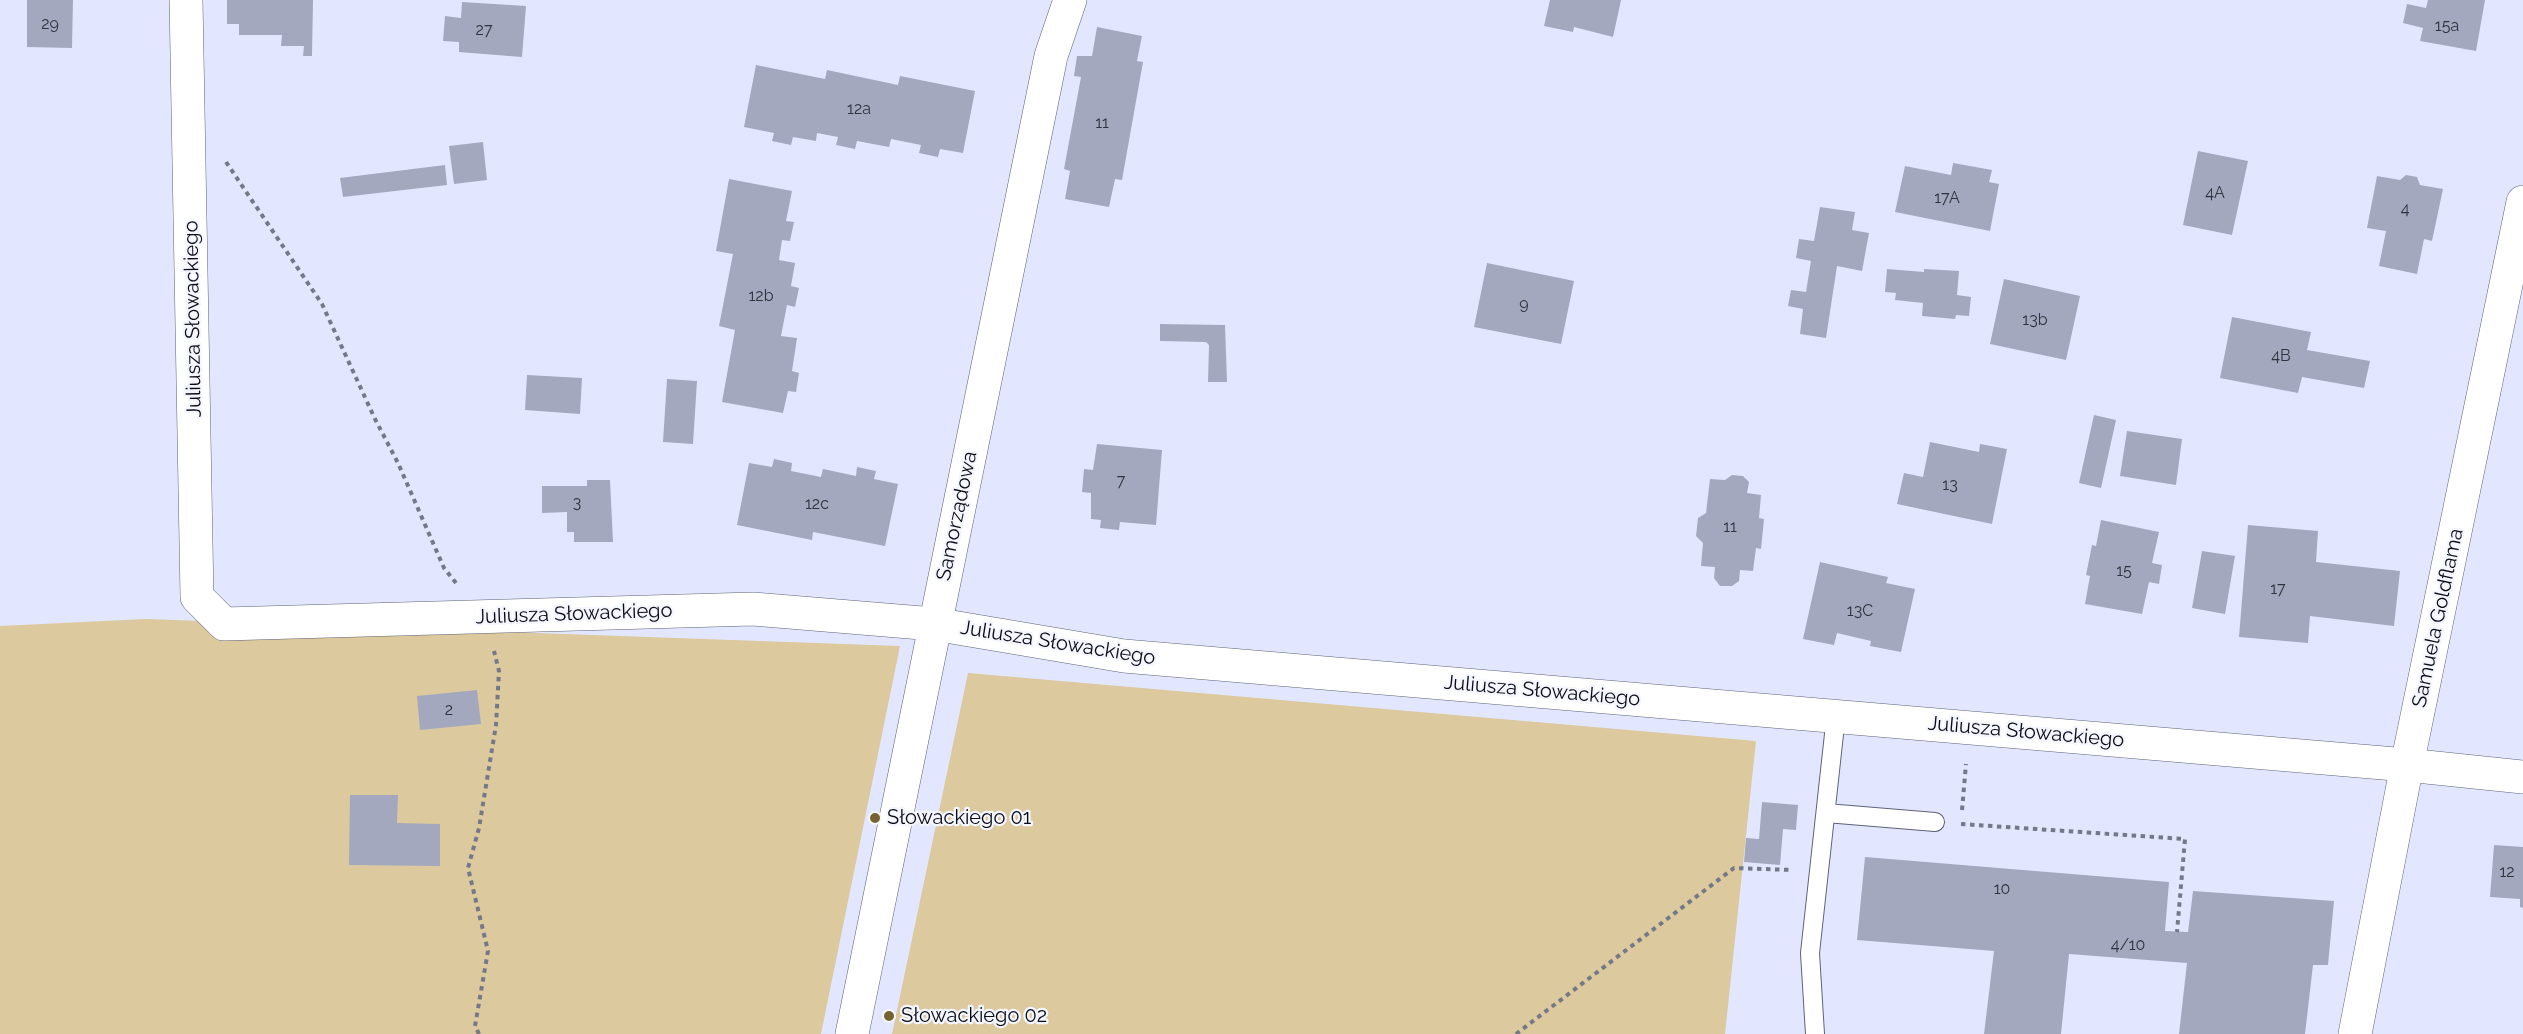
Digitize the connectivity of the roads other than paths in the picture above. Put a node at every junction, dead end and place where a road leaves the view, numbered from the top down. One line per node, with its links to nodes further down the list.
1 (186, 0): 4 (street, Juliusza Słowackiego)
2 (1070, 0): 4 (street, Samorządowa)
3 (2523, 202): 6 (street, Samuela Goldflama)
4 (934, 624): 5 (street, Juliusza Słowackiego); 10 (street, Samorządowa)
5 (1836, 716): 6 (street, Juliusza Słowackiego); 8 (lane)
6 (2407, 765): 7 (street, Juliusza Słowackiego); 12 (street, Samuela Goldflama)
7 (2523, 777)
8 (1826, 813): 9 (lane); 11 (lane)
9 (1935, 822)
10 (852, 1034)
11 (1815, 1034)
12 (2355, 1034)

